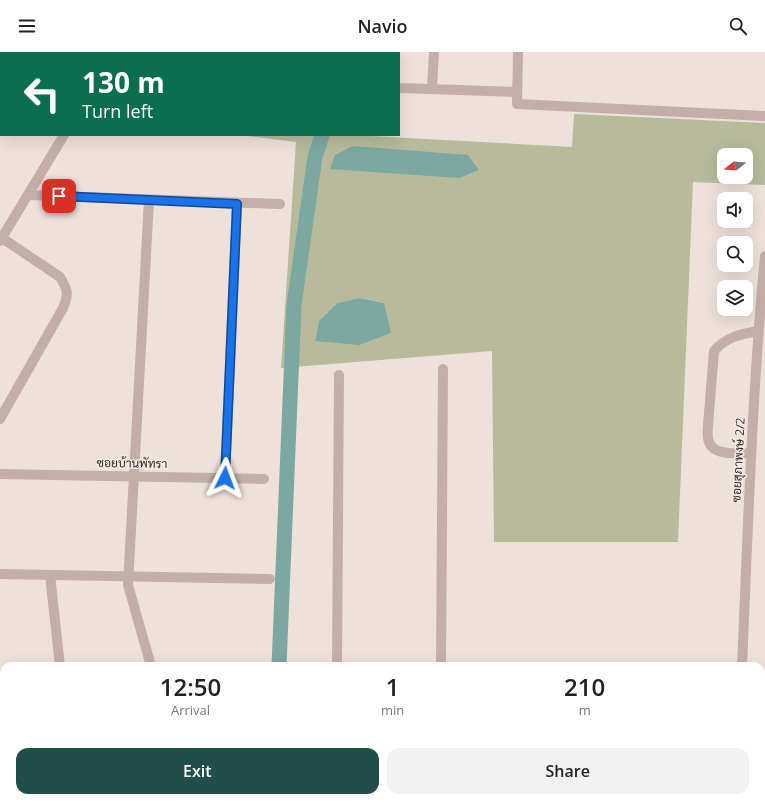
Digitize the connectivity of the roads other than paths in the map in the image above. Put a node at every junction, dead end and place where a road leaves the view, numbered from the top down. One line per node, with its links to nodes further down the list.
1 (434, 52): 4 (street)
2 (518, 52): 5 (street)
3 (400, 88): 4 (street)
4 (432, 89): 5 (street)
5 (517, 92): 6 (street)
6 (765, 116)
7 (63, 136): 8 (street)
8 (28, 195): 9 (street); 12 (street)
9 (149, 200): 10 (street); 20 (street)
10 (237, 204): 11 (street); 21 (street)
11 (280, 204)
12 (1, 240): 17 (street)
13 (765, 256): 14 (street, ซอยสุภาพงษ์ 2/2)
14 (758, 331): 18 (street, ซอยสุภาพงษ์ 2/2); 18 (street)
15 (443, 369): 30 (street)
16 (339, 375): 29 (street)
17 (0, 419)
18 (751, 453): 31 (street, ซอยสุภาพงษ์ 2/2)
19 (0, 474): 20 (street, ซอยบ้านพัทรา)
20 (134, 476): 21 (street, ซอยบ้านพัทรา); 25 (street)
21 (225, 478): 22 (street, ซอยบ้านพัทรา)
22 (264, 479)
23 (0, 574): 24 (street)
24 (50, 575): 25 (street); 27 (street)
25 (128, 576): 26 (street); 28 (street)
26 (270, 579)
27 (60, 662)
28 (150, 662)
29 (337, 662)
30 (441, 662)
31 (742, 662)

